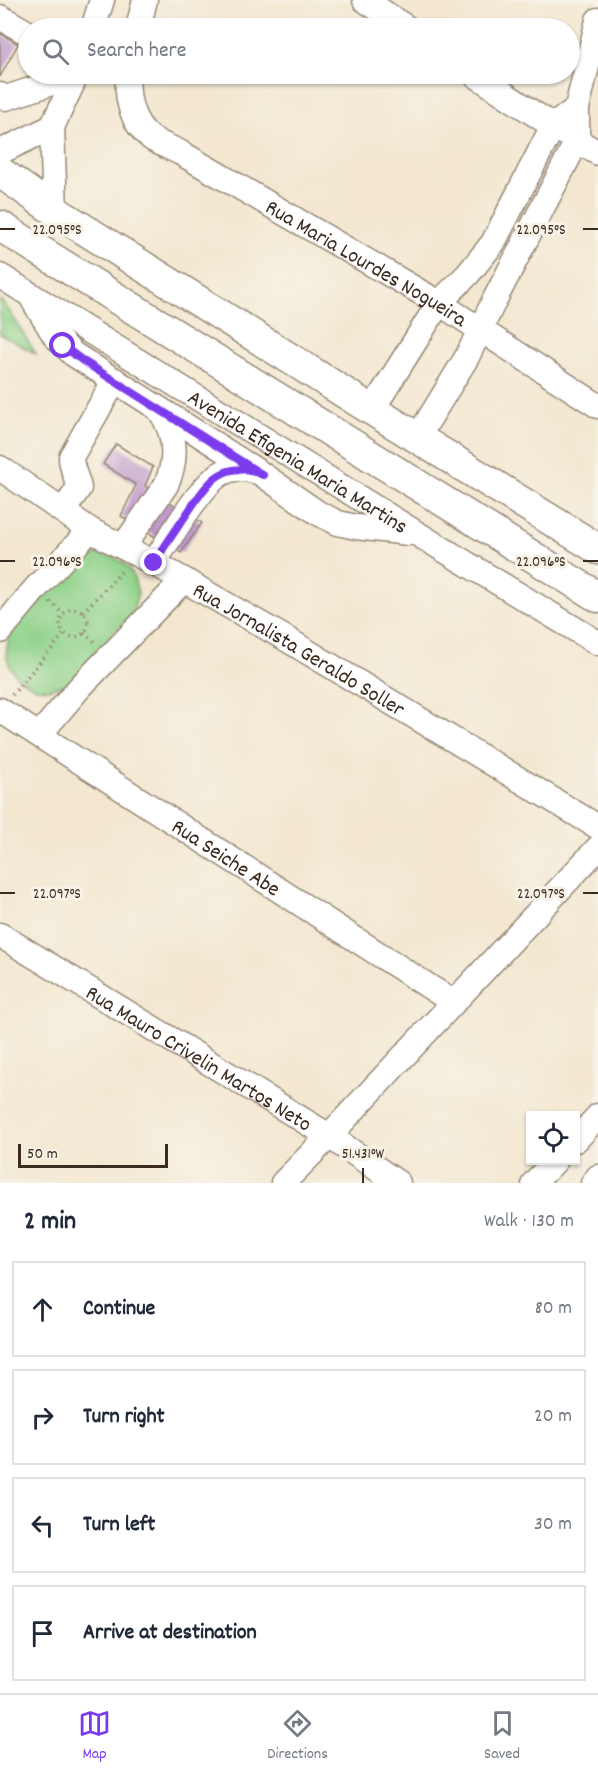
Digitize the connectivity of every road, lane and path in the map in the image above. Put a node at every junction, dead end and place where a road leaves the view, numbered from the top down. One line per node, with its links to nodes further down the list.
1 (102, 0): 5 (street)
2 (145, 0): 6 (street)
3 (370, 2): 7 (street)
4 (0, 17): 9 (street)
5 (96, 18)
6 (140, 18)
7 (393, 18)
8 (598, 20): 15 (street)
9 (18, 27)
10 (47, 84): 14 (street)
11 (72, 84): 17 (street)
12 (128, 84): 25 (street, Rua Maria Lourdes Nogueira)
13 (489, 84): 16 (street)
14 (0, 95)
15 (577, 108): 16 (street); 18 (street)
16 (553, 126): 18 (street); 25 (street)
17 (52, 127): 19 (street); 21 (street)
18 (588, 147): 26 (street)
19 (0, 152)
20 (0, 172): 21 (main road)
21 (55, 211): 30 (main road)
22 (0, 226): 40 (main road)
23 (0, 276): 24 (street, Avenida Efigenia Maria Martins)
24 (30, 296): 27 (street); 36 (street, Avenida Efigenia Maria Martins)
25 (439, 303): 26 (street, Rua Maria Lourdes Nogueira); 30 (street)
26 (480, 331): 28 (street, Rua Maria Lourdes Nogueira); 31 (street)
27 (115, 380): 29 (street); 34 (street)
28 (598, 406)
29 (159, 409): 33 (street); 38 (street)
30 (372, 410): 31 (main road)
31 (418, 437): 37 (main road)
32 (0, 468): 34 (street, Rua Jornalista Geraldo Soller)
33 (263, 475): 36 (street); 38 (street)
34 (63, 511): 35 (street, Rua Jornalista Geraldo Soller)
35 (90, 530): 38 (street, Rua Jornalista Geraldo Soller); 42 (street)
36 (416, 533): 44 (street, Avenida Efigenia Maria Martins)
37 (598, 549)
38 (138, 555): 39 (street, Rua Jornalista Geraldo Soller); 41 (path)
39 (184, 580): 46 (street); 47 (street, Rua Jornalista Geraldo Soller)
40 (598, 597)
41 (83, 612): 43 (path); 43 (path)
42 (0, 631)
43 (64, 634): 45 (path)
44 (598, 643)
45 (0, 710): 46 (street, Rua Seiche Abe)
46 (40, 734): 50 (street, Rua Seiche Abe)
47 (598, 827)
48 (598, 848): 50 (street)
49 (0, 935): 52 (street, Rua Mauro Crivelin Martos Neto)
50 (453, 1002): 52 (street)
51 (598, 1116): 53 (street)
52 (329, 1136): 56 (street); 57 (street, Rua Mauro Crivelin Martos Neto)
53 (580, 1136)
54 (552, 1165): 58 (street)
55 (598, 1177): 59 (street)
56 (283, 1183)
57 (398, 1183)
58 (534, 1183)
59 (592, 1183)

